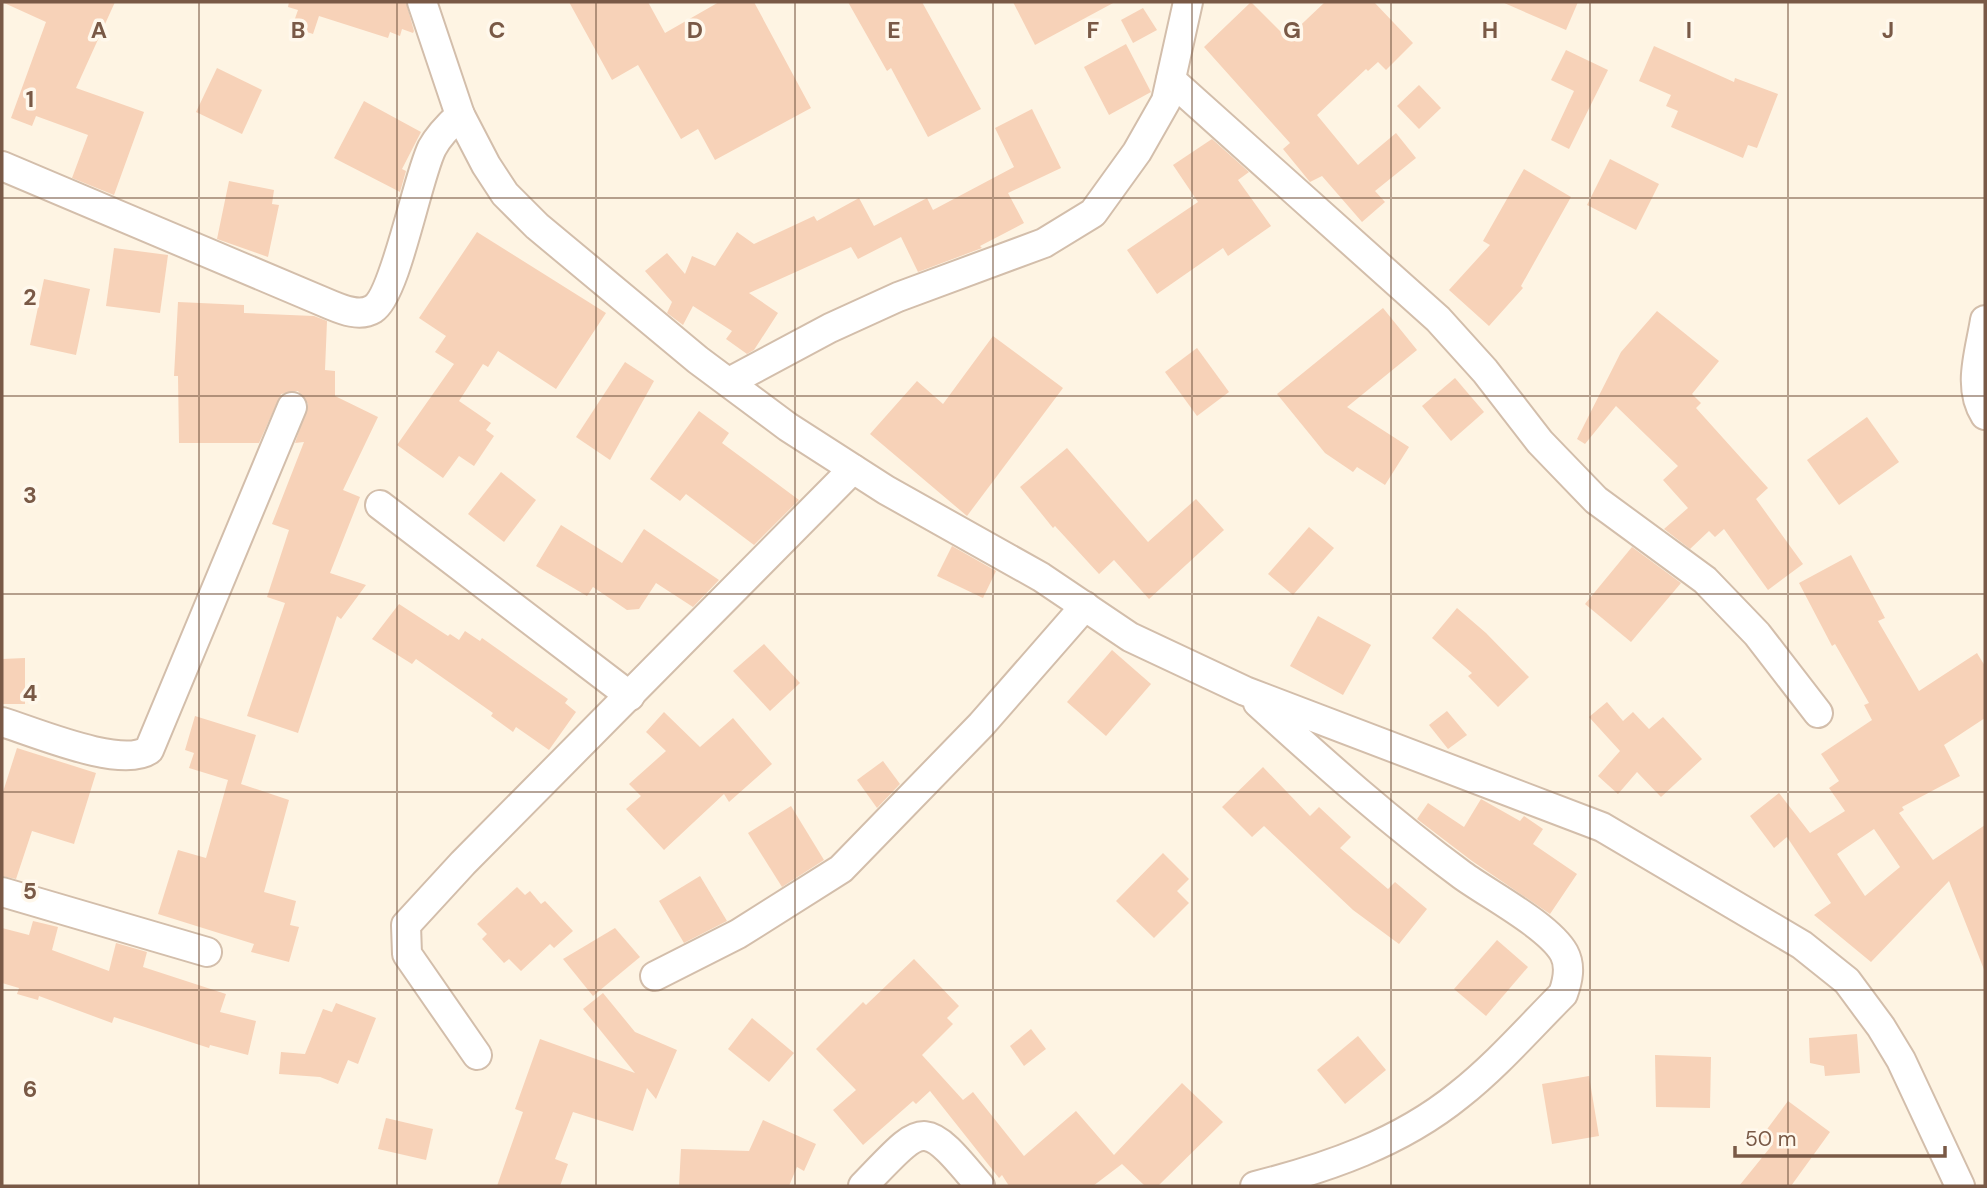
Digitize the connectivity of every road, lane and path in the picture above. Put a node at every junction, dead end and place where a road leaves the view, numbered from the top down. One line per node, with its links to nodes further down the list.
1 (422, 2): 4 (street)
2 (1188, 2): 3 (street)
3 (1171, 80): 7 (street); 15 (street)
4 (460, 115): 5 (street); 7 (street)
5 (2, 166)
6 (1985, 320): 9 (street)
7 (729, 382): 10 (street)
8 (292, 407): 16 (street)
9 (1985, 415)
10 (853, 469): 12 (street); 14 (street)
11 (380, 505): 14 (street)
12 (1085, 606): 13 (street); 19 (street)
13 (1245, 691): 23 (street); 24 (street)
14 (630, 696): 20 (street)
15 (1818, 713)
16 (2, 722)
17 (2, 892): 18 (street)
18 (207, 952)
19 (655, 976)
20 (477, 1055)
21 (863, 1186): 22 (street)
22 (981, 1186)
23 (1255, 1186)
24 (1960, 1186)

